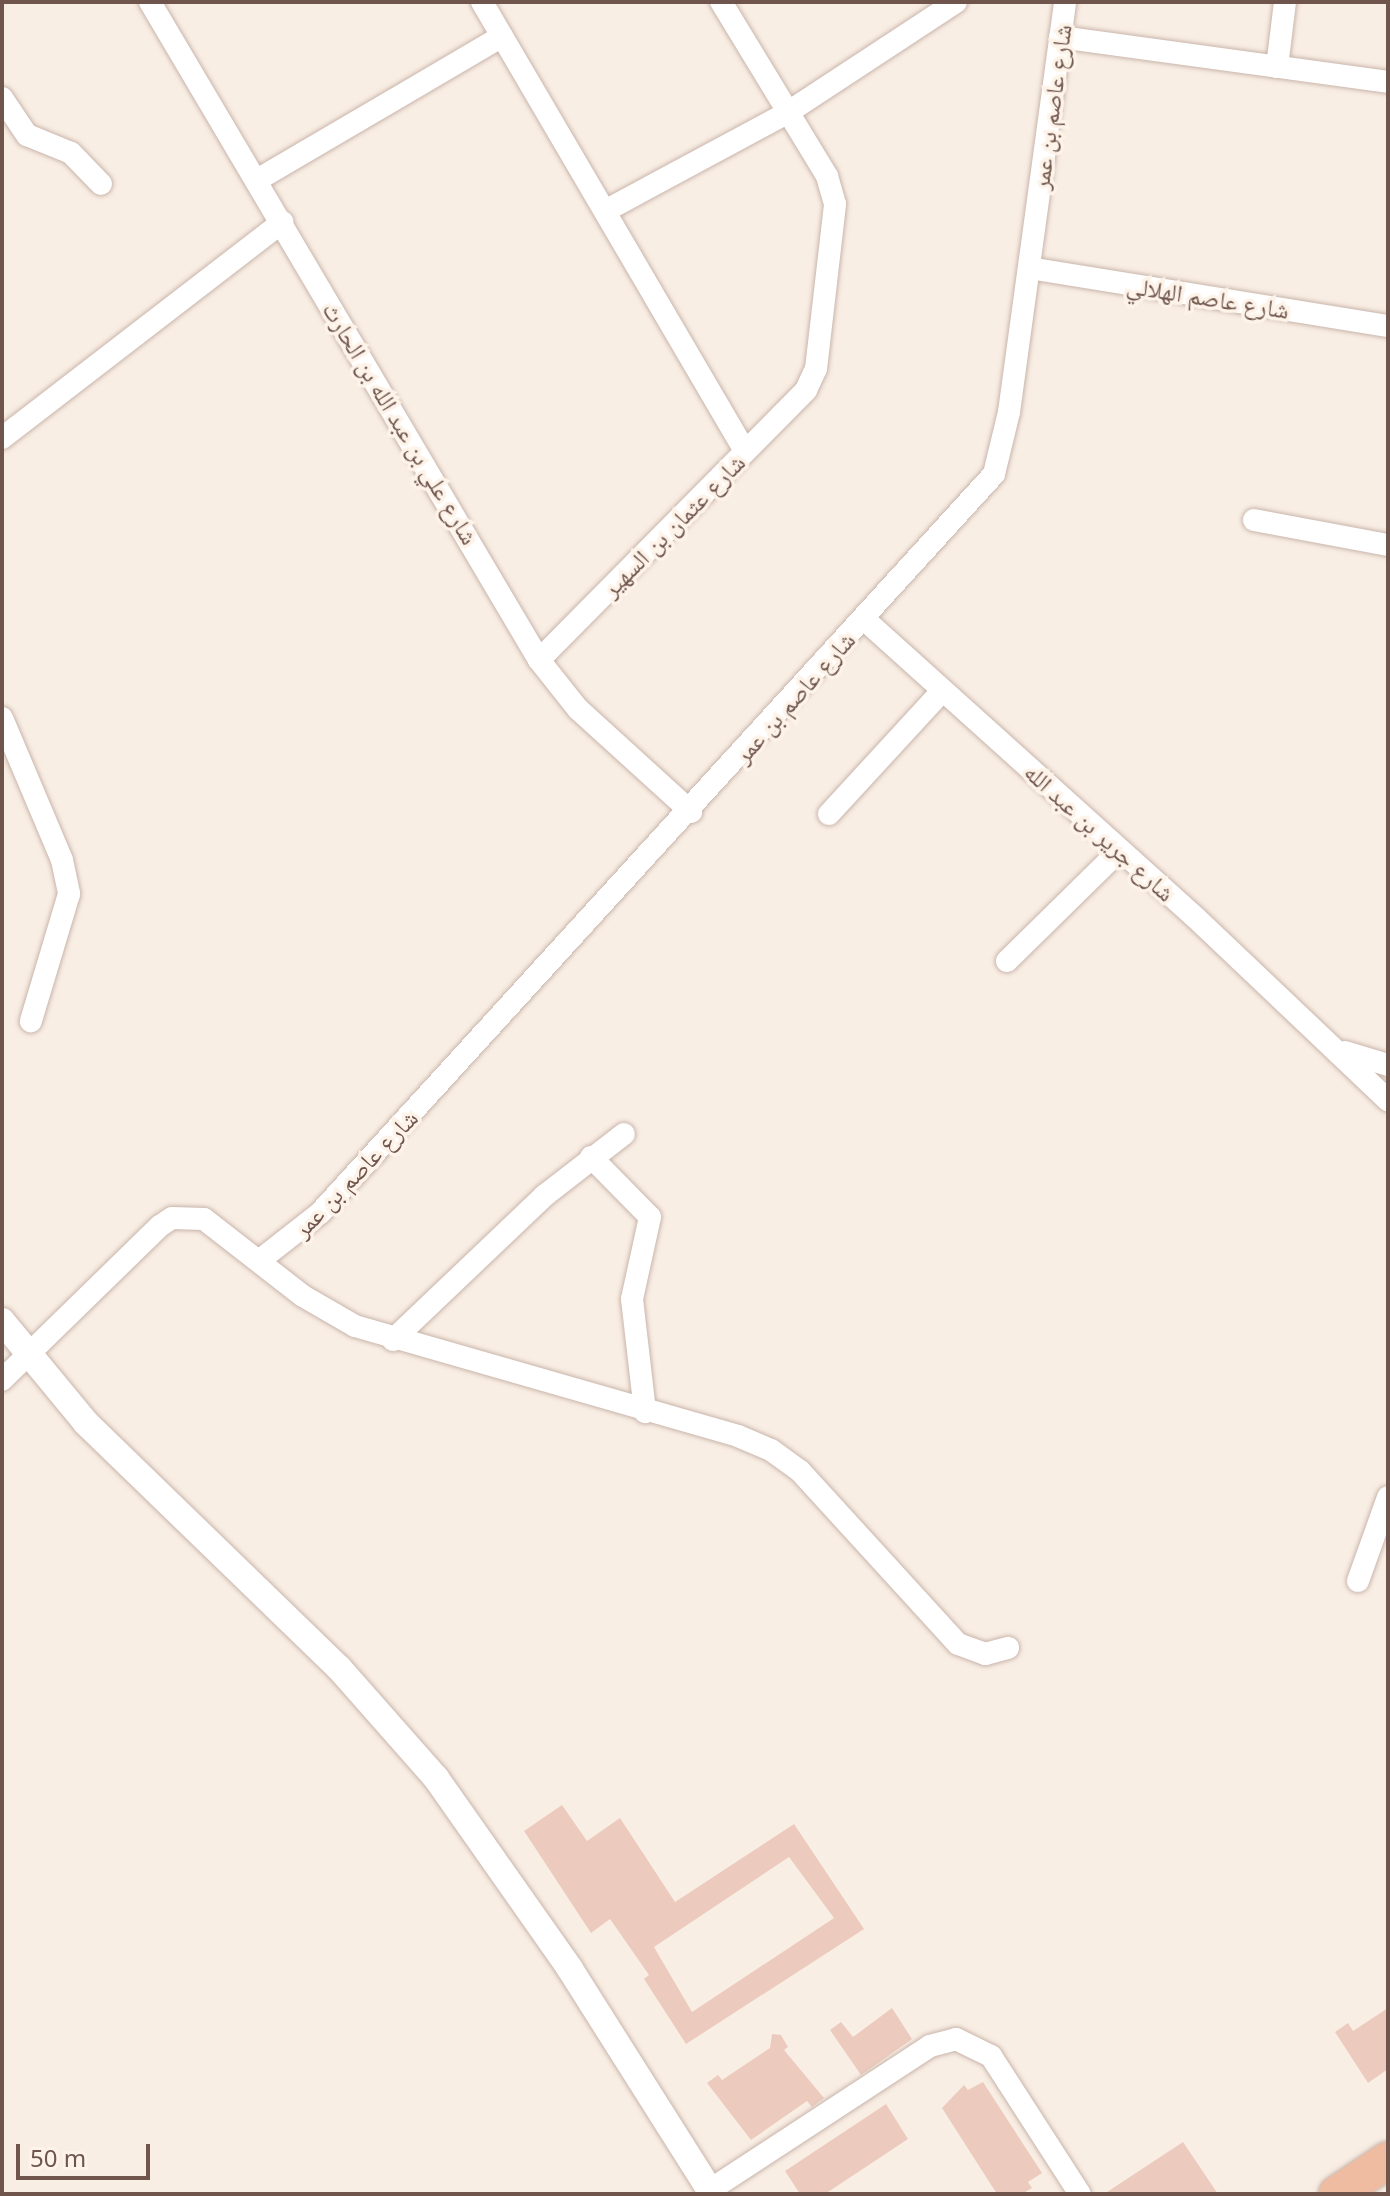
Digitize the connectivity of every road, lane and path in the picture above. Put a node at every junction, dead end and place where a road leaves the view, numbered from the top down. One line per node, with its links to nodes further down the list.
1 (150, 2): 13 (street, شارع علي بن عبد الله بن الحارث)
2 (482, 2): 7 (street)
3 (721, 2): 12 (street)
4 (956, 2): 12 (street)
5 (1065, 2): 8 (street, شارع عاصم بن عمر)
6 (1285, 2): 9 (street)
7 (502, 36): 13 (street); 15 (street)
8 (1060, 37): 9 (street); 17 (street, شارع عاصم بن عمر)
9 (1277, 67): 10 (street)
10 (1388, 82)
11 (2, 98): 14 (street)
12 (787, 113): 15 (street); 20 (street, شارع عثمان بن السهير)
13 (257, 180): 16 (street, شارع علي بن عبد الله بن الحارث)
14 (101, 184)
15 (605, 211): 20 (street)
16 (282, 222): 19 (street); 24 (street, شارع علي بن عبد الله بن الحارث)
17 (1029, 268): 18 (street, شارع عاصم الهلالي); 23 (street, شارع عاصم بن عمر)
18 (1388, 326)
19 (2, 438)
20 (745, 451): 24 (street, شارع عثمان بن السهير)
21 (1254, 520): 22 (street)
22 (1388, 545)
23 (865, 620): 25 (street, شارع جرير بن عبد الله); 27 (street, شارع عاصم بن عمر)
24 (539, 660): 27 (street, شارع علي بن عبد الله بن الحارث)
25 (942, 691): 28 (street); 29 (street, شارع جرير بن عبد الله)
26 (2, 718): 31 (street)
27 (691, 812): 37 (street, شارع عاصم بن عمر)
28 (829, 814)
29 (1120, 850): 30 (street); 32 (street, شارع جرير بن عبد الله)
30 (1007, 961)
31 (31, 1021)
32 (1334, 1045): 33 (street, شارع جرير بن عبد الله); 34 (street, شارع جرير بن عبد الله)
33 (1388, 1065)
34 (1388, 1100)
35 (624, 1134): 36 (street)
36 (591, 1157): 39 (street); 42 (street)
37 (260, 1260): 39 (street); 40 (street)
38 (2, 1321): 40 (street)
39 (393, 1340): 42 (street)
40 (26, 1356): 41 (street); 48 (street)
41 (2, 1380)
42 (645, 1412): 45 (street)
43 (1388, 1497): 44 (street)
44 (1358, 1581)
45 (1008, 1648)
46 (1388, 2160): 50 (highway)
47 (1388, 2188): 51 (highway)
48 (711, 2192): 49 (street)
49 (1080, 2194)
50 (1337, 2194)
51 (1379, 2194)

